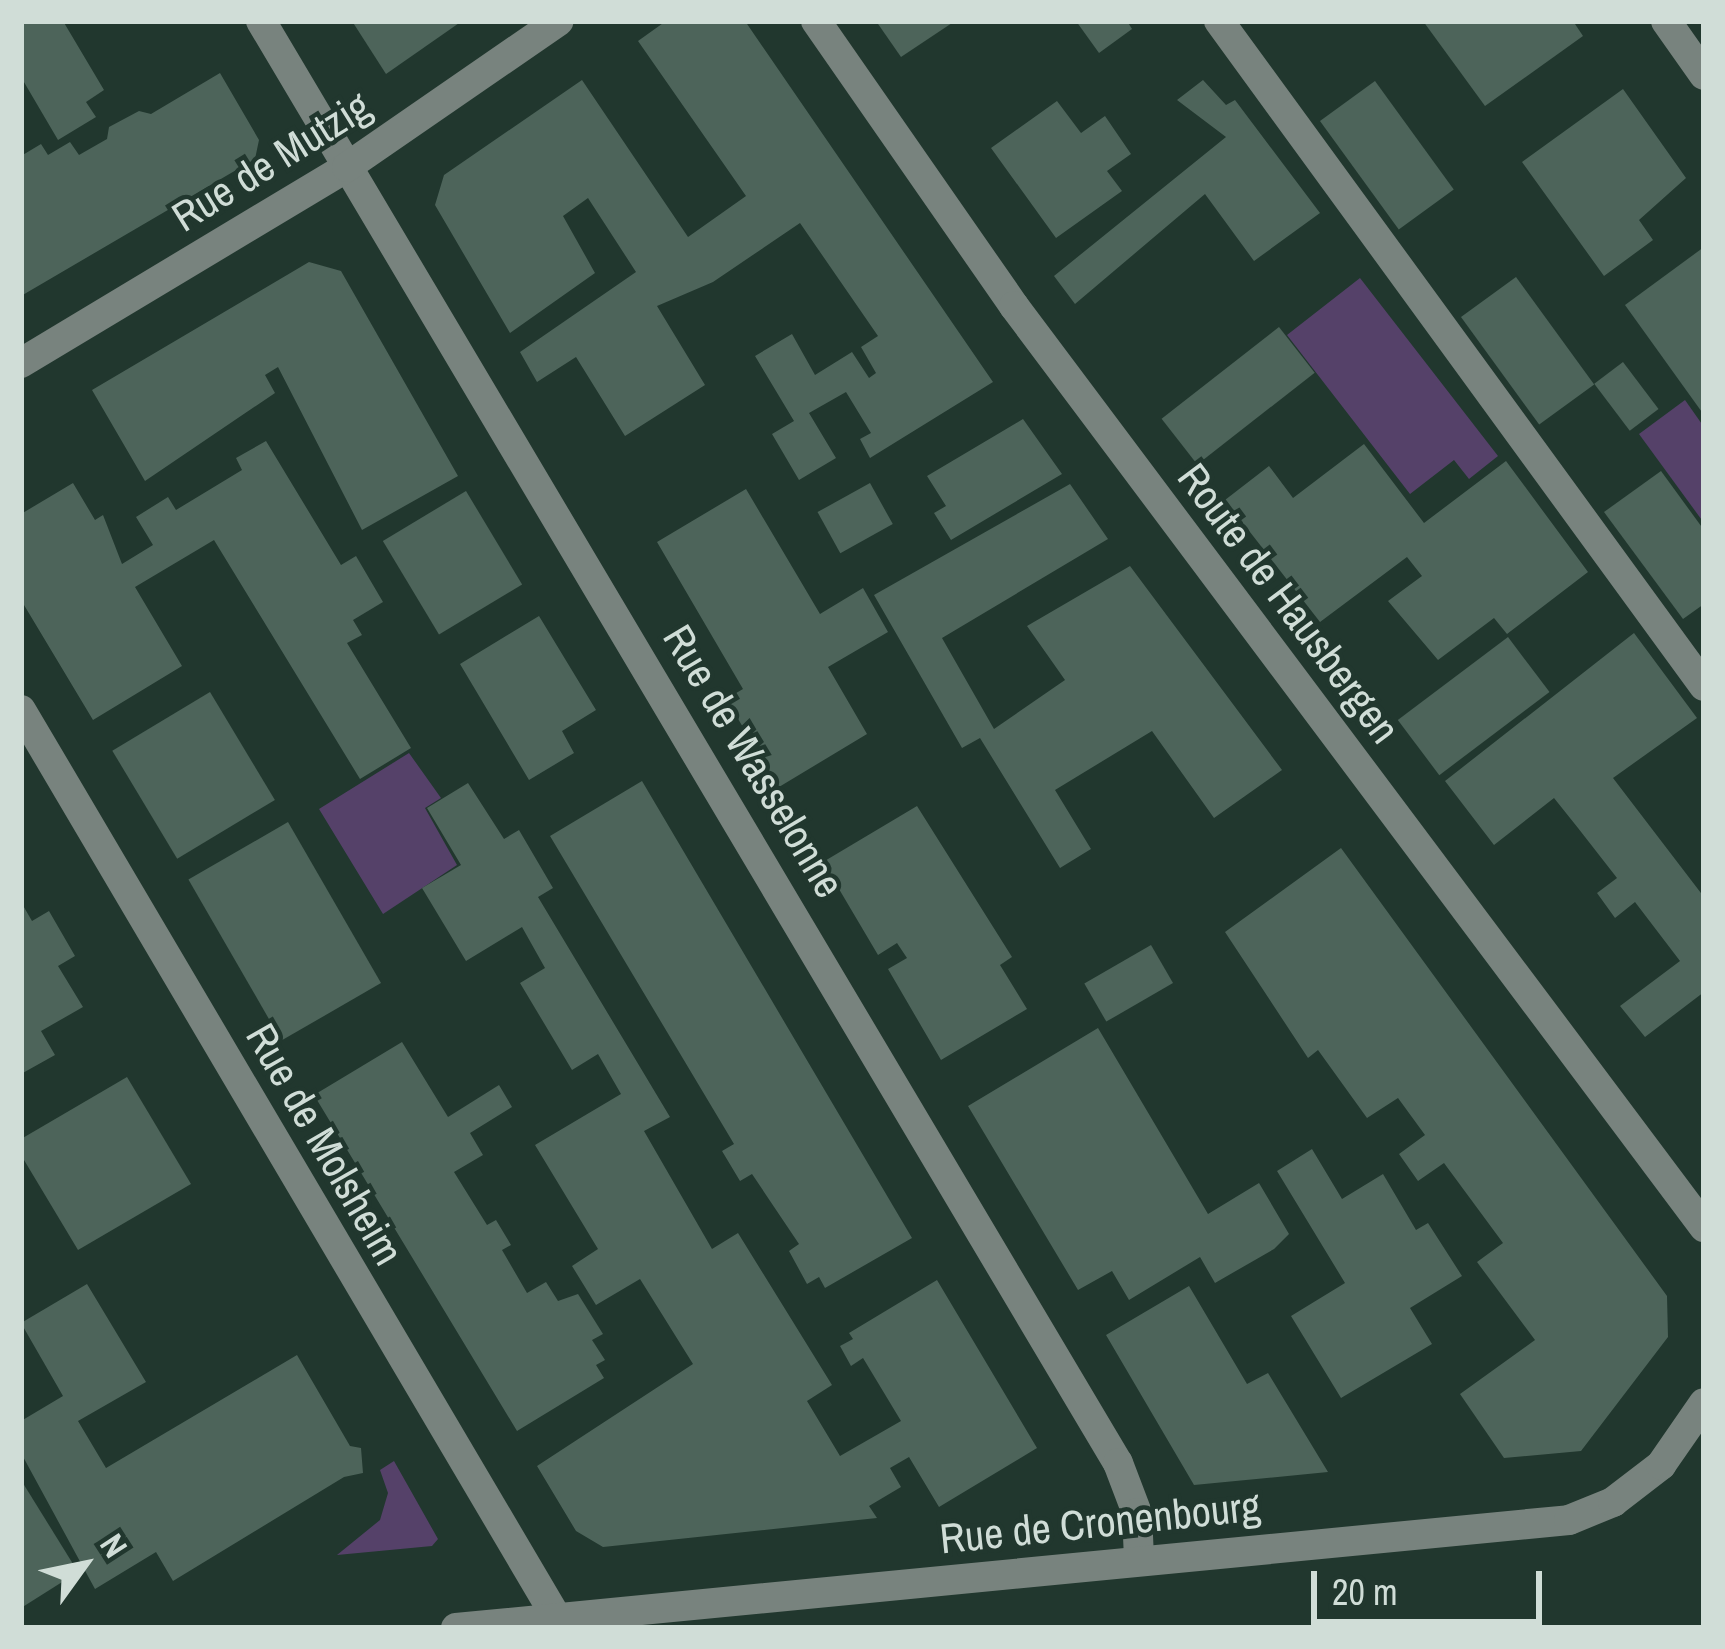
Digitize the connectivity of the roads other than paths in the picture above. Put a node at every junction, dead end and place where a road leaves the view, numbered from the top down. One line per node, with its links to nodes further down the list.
1 (261, 21): 7 (street, Rue de Wasselonne)
2 (559, 21): 7 (street, Rue de Mutzig)
3 (816, 21): 11 (street, Route de Hausbergen)
4 (1219, 21): 9 (street)
5 (1666, 21): 6 (street)
6 (1704, 75)
7 (347, 166): 8 (street, Rue de Mutzig); 13 (street, Rue de Wasselonne)
8 (21, 363)
9 (1704, 686)
10 (21, 710): 14 (street, Rue de Molsheim)
11 (1704, 1227)
12 (1704, 1403): 13 (street, Rue de Cronenbourg)
13 (1139, 1558): 14 (street, Rue de Cronenbourg)
14 (558, 1620): 15 (street, Rue de Cronenbourg)
15 (456, 1628)

